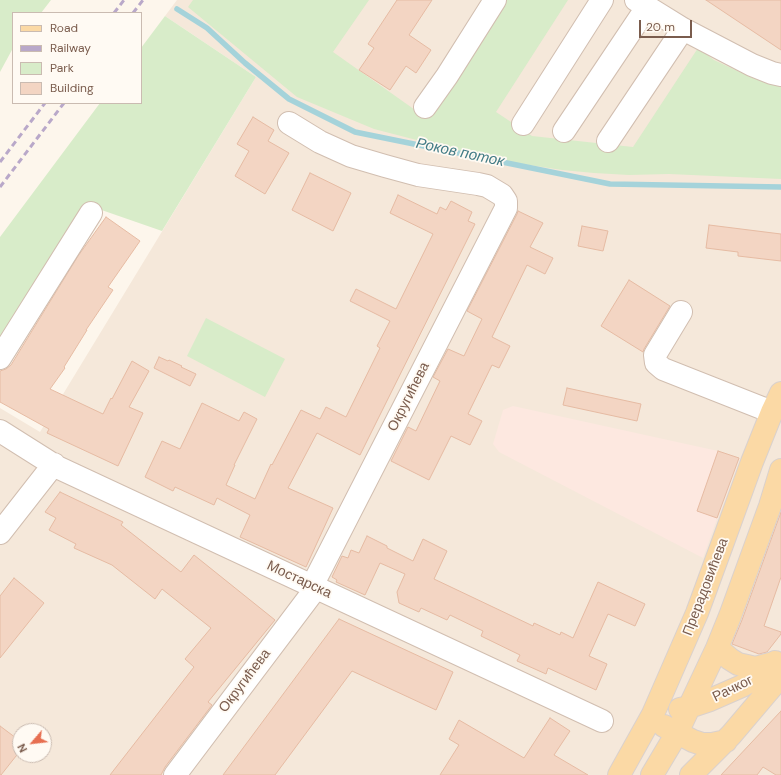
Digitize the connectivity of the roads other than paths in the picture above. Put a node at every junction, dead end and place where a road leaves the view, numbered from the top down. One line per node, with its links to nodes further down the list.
1 (495, 0): 6 (street)
2 (602, 0): 8 (street)
3 (639, 2): 4 (street); 9 (street)
4 (684, 29): 5 (street); 10 (street)
5 (781, 75)
6 (425, 107)
7 (289, 123): 19 (street, Округићева)
8 (523, 124)
9 (564, 131)
10 (608, 141)
11 (91, 213): 13 (street)
12 (681, 312): 14 (street)
13 (0, 358)
14 (777, 402): 23 (main road, Прерадовићева)
15 (0, 431): 16 (street, Мостарска)
16 (54, 464): 18 (street); 19 (street, Мостарска)
17 (781, 470): 20 (main road)
18 (0, 533)
19 (314, 587): 24 (street, Мостарска); 27 (street, Округићева)
20 (716, 648): 21 (main road); 22 (main road)
21 (778, 665): 22 (main road, Рачког); 26 (main road, Рачког)
22 (689, 708): 23 (main road, Рачког); 25 (main road)
23 (651, 716): 25 (main road); 28 (main road, Прерадовићева)
24 (602, 721)
25 (677, 733): 26 (main road); 29 (main road)
26 (726, 741): 30 (main road, Рачког)
27 (175, 775)
28 (619, 775)
29 (652, 775)
30 (691, 775)

